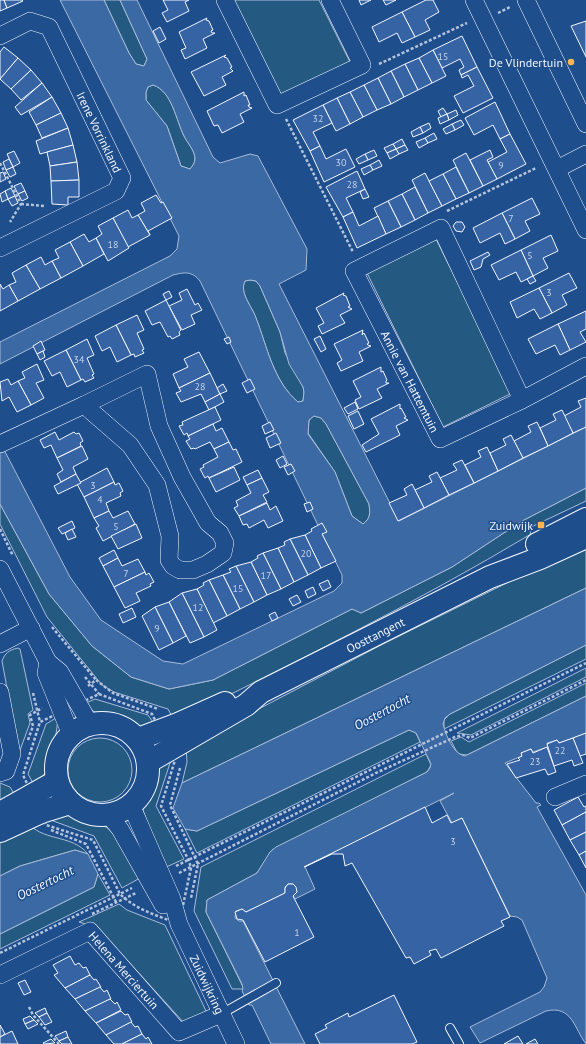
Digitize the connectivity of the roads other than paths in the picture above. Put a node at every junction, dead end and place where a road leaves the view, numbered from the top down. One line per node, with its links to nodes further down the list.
1 (225, 0): 2 (street)
2 (330, 0)
3 (474, 0): 8 (street)
4 (518, 3): 6 (street)
5 (0, 36): 10 (street, Irene Vorrinkland)
6 (586, 124)
7 (586, 154): 8 (street)
8 (555, 164): 9 (street)
9 (586, 230)
10 (0, 248)
11 (586, 366): 12 (street, Annie van Hattemtuin)
12 (522, 400): 12 (street, Annie van Hattemtuin)
13 (84, 405): 13 (street); 14 (street)
14 (3, 443)
15 (586, 519): 18 (main road, Oosttangent)
16 (586, 537): 18 (main road, Oosttangent)
17 (0, 569): 19 (street)
18 (490, 577): 23 (main road, Oosttangent)
19 (31, 628): 20 (street); 21 (street)
20 (0, 644)
21 (48, 662): 24 (street); 25 (street)
22 (0, 692): 28 (street)
23 (261, 692): 26 (main road, Oosttangent); 27 (main road, Oosttangent)
24 (90, 724): 25 (main road); 26 (main road)
25 (71, 735): 29 (main road)
26 (138, 739): 27 (main road)
27 (148, 762): 34 (main road)
28 (0, 773)
29 (57, 781): 32 (main road); 33 (main road)
30 (586, 784): 31 (street)
31 (555, 797)
32 (70, 803): 35 (main road); 36 (main road)
33 (0, 813)
34 (134, 813): 35 (main road); 37 (street, Zuidwijkring)
35 (115, 822): 37 (street, Zuidwijkring)
36 (0, 831)
37 (147, 860): 40 (street, Zuidwijkring)
38 (0, 975): 40 (street, Helena Merciertuin)
39 (276, 983): 40 (lane)
40 (221, 1014): 42 (street, Zuidwijkring)
41 (450, 1028): 43 (lane)
42 (236, 1044)
43 (459, 1044)

